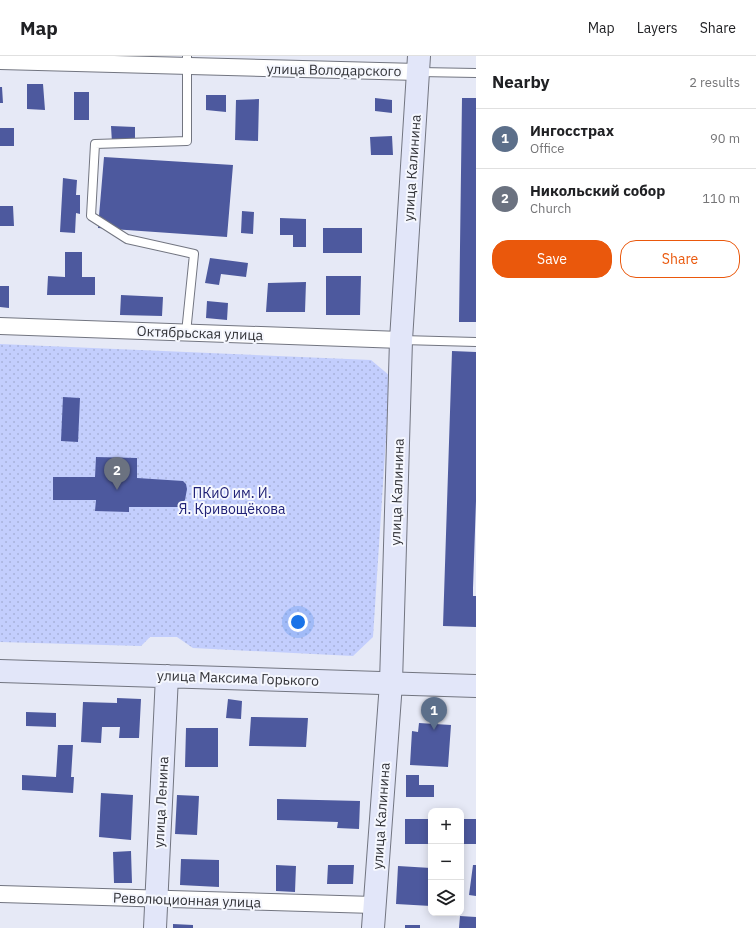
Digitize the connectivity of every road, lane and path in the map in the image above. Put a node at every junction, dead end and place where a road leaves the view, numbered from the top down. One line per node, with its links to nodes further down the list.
1 (0, 61): 2 (street, улица Володарского)
2 (187, 61): 3 (street, улица Володарского); 6 (lane)
3 (418, 64): 4 (lane, улица Володарского); 7 (main road, улица Калинина)
4 (476, 73)
5 (0, 326): 6 (street, Октябрьская улица)
6 (186, 332): 7 (street, Октябрьская улица)
7 (401, 340): 8 (lane); 11 (main road, улица Калинина)
8 (476, 342)
9 (0, 671): 10 (main road, улица Максима Горького)
10 (167, 676): 11 (main road, улица Максима Горького); 14 (main road, улица Ленина)
11 (391, 683): 12 (main road, улица Максима Горького); 15 (main road, улица Калинина)
12 (476, 686)
13 (0, 894): 14 (street, Революционная улица)
14 (156, 900): 15 (street, Революционная улица); 16 (main road, улица Ленина)
15 (374, 905): 17 (main road, улица Калинина)
16 (155, 928)
17 (373, 928)

